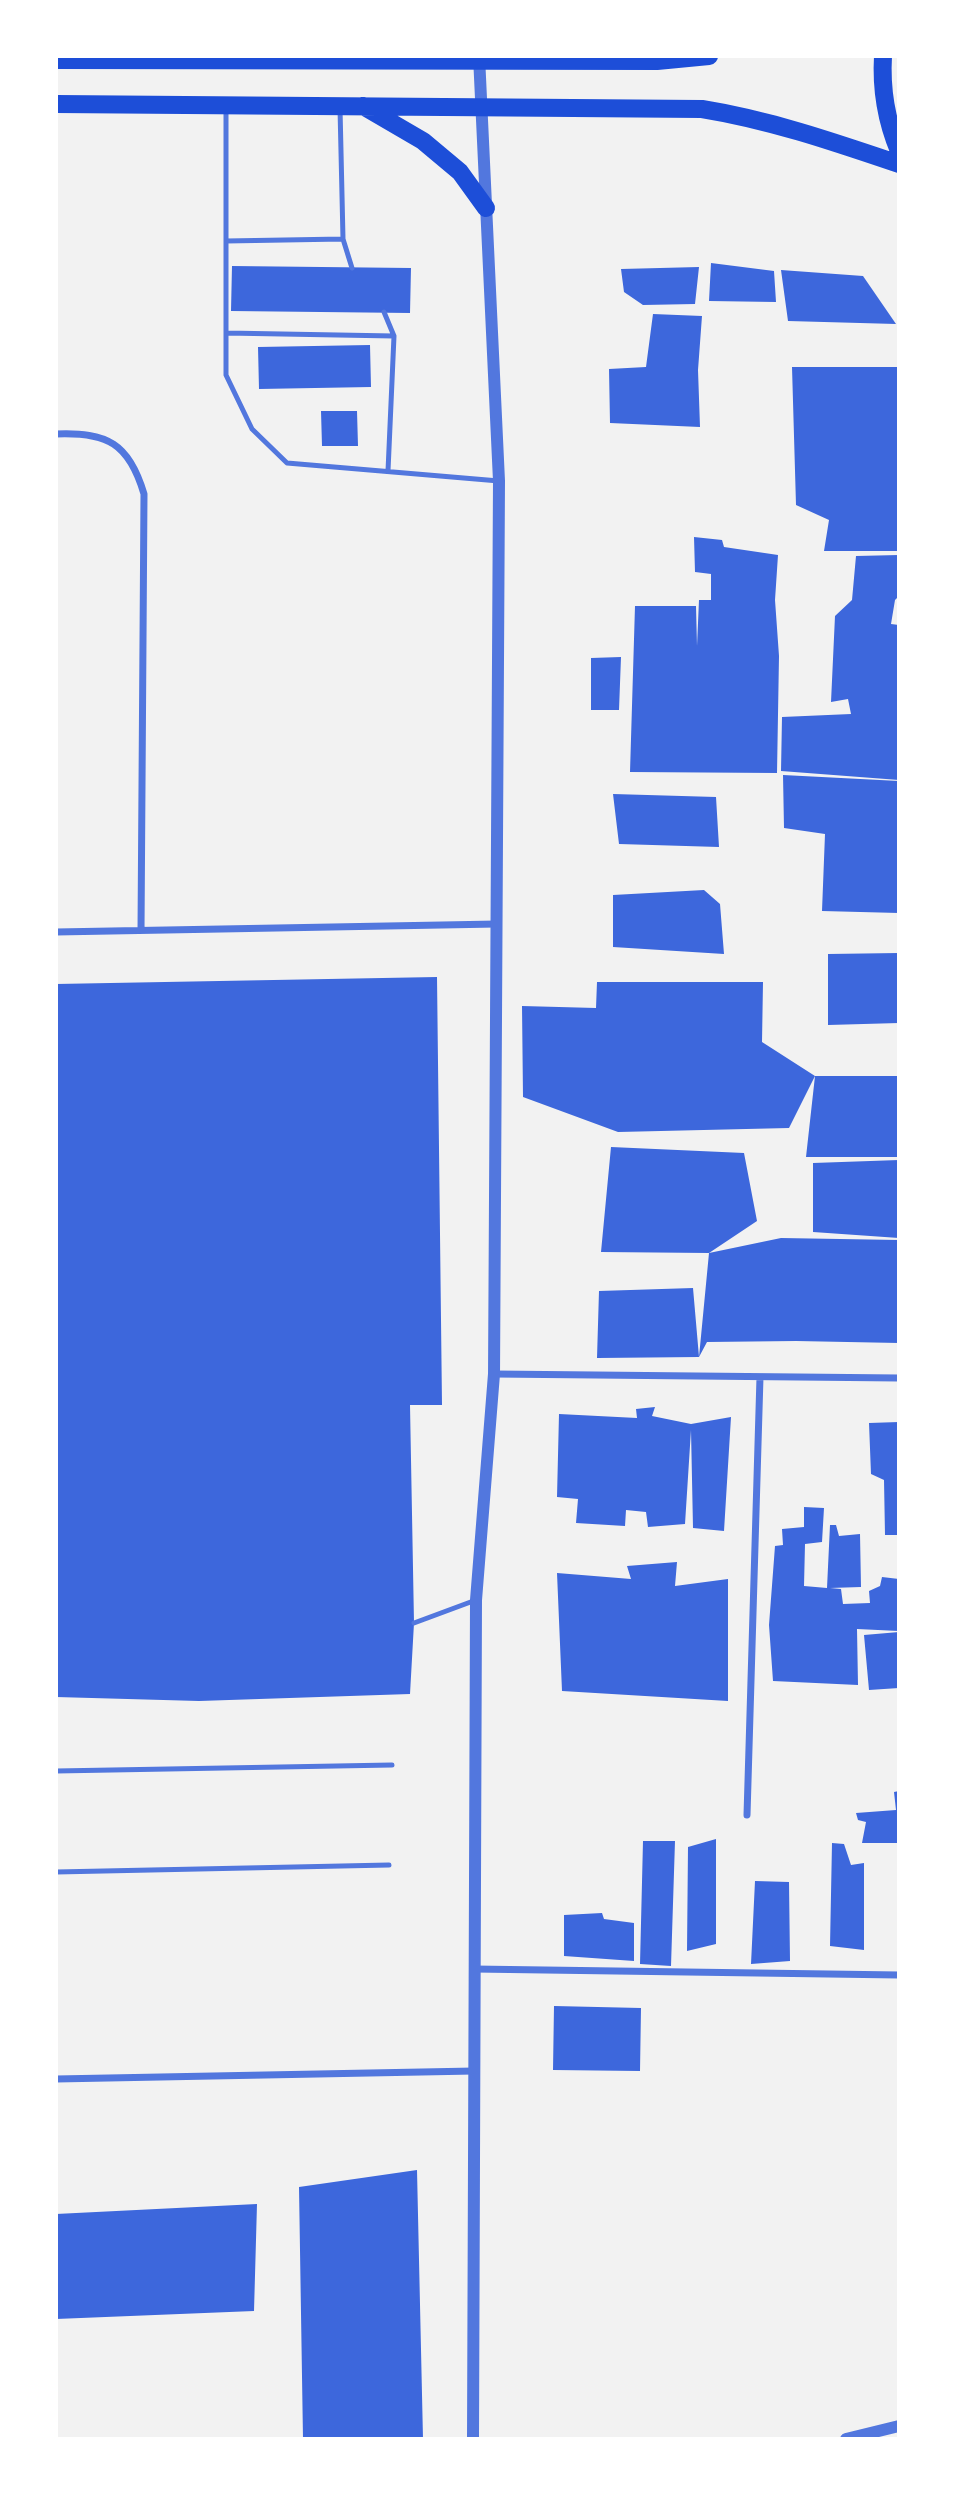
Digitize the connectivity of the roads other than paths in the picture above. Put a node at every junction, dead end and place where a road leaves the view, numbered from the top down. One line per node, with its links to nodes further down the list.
1 (709, 56): 3 (main road)
2 (883, 56): 10 (main road)
3 (479, 58): 4 (main road); 9 (street)
4 (56, 60)
5 (56, 104): 6 (main road)
6 (226, 104): 7 (main road); 14 (lane)
7 (340, 105): 8 (main road); 13 (lane)
8 (363, 106): 9 (main road); 12 (main road)
9 (480, 107): 11 (main road); 12 (street)
10 (899, 151)
11 (899, 163)
12 (486, 208): 21 (street)
13 (343, 239): 14 (lane); 15 (lane)
14 (226, 241): 17 (lane)
15 (352, 268)
16 (384, 312): 18 (lane)
17 (226, 333): 18 (lane); 20 (lane)
18 (394, 336): 20 (lane)
19 (56, 434): 23 (street)
20 (388, 471): 21 (lane)
21 (499, 481): 22 (street)
22 (497, 924): 23 (street); 25 (street)
23 (141, 930): 24 (street)
24 (56, 932)
25 (494, 1374): 26 (street); 28 (street)
26 (760, 1377): 27 (street); 32 (street)
27 (899, 1378)
28 (476, 1600): 29 (lane); 35 (street)
29 (414, 1623)
30 (393, 1765): 31 (lane)
31 (56, 1771)
32 (747, 1815)
33 (389, 1865): 34 (lane)
34 (56, 1872)
35 (474, 1969): 36 (street); 37 (street)
36 (899, 1975)
37 (474, 2071): 38 (street); 40 (street)
38 (56, 2079)
39 (899, 2426): 41 (street)
40 (473, 2439)
41 (846, 2439)

